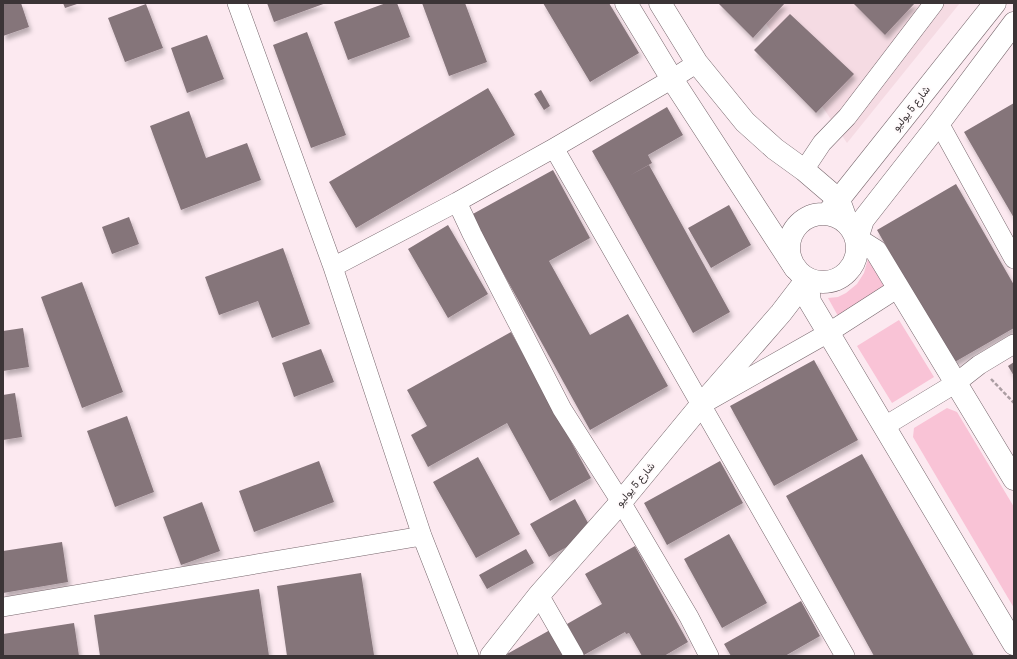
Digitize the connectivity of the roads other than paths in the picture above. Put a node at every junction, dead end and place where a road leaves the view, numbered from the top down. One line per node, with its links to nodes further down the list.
1 (237, 3): 15 (street)
2 (626, 3): 8 (street)
3 (660, 3): 7 (street)
4 (934, 3): 11 (street)
5 (995, 3): 13 (street, شارع 5 يوليو)
6 (1014, 23): 9 (street)
7 (696, 64): 8 (street); 11 (street)
8 (672, 79): 10 (street); 16 (street)
9 (939, 123): 13 (street); 14 (street)
10 (554, 148): 12 (street); 21 (street)
11 (804, 170): 13 (street)
12 (457, 202): 15 (street); 24 (street)
13 (843, 219): 16 (street); 16 (street); 17 (street)
14 (1014, 259)
15 (333, 267): 25 (street)
16 (801, 274): 18 (street); 21 (street, شارع 5 يوليو)
17 (898, 288): 18 (street); 20 (street)
18 (828, 333): 21 (street); 22 (street)
19 (1014, 344): 20 (street)
20 (956, 383): 22 (street); 23 (street)
21 (701, 405): 24 (street, شارع 5 يوليو); 33 (street)
22 (884, 426): 28 (street)
23 (1014, 479)
24 (621, 502): 26 (street, شارع 5 يوليو); 32 (street)
25 (422, 536): 27 (street); 29 (street)
26 (539, 595): 30 (street, شارع 5 يوليو); 31 (street)
27 (3, 607)
28 (1014, 644)
29 (469, 656)
30 (491, 656)
31 (574, 656)
32 (709, 656)
33 (845, 656)

